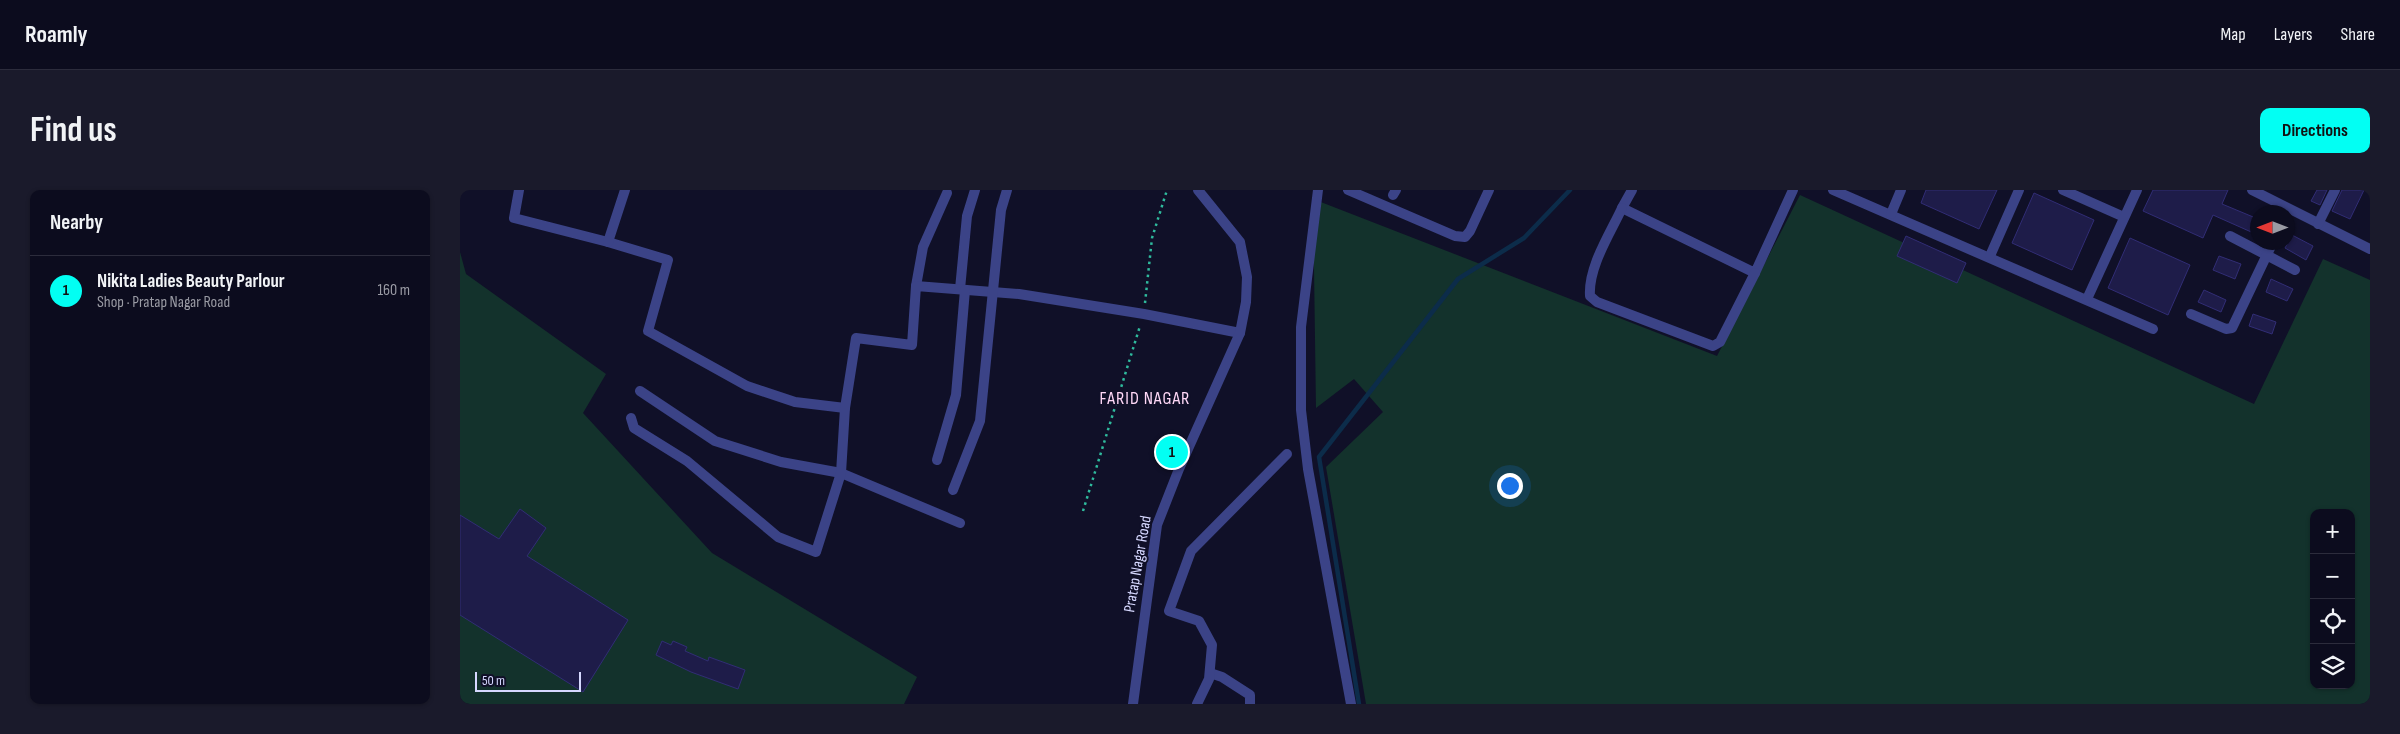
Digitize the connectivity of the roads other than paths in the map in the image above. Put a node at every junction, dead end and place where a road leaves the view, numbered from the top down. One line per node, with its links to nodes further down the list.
1 (519, 190): 26 (street)
2 (625, 190): 26 (street)
3 (975, 190): 34 (street)
4 (1007, 190): 35 (street)
5 (1198, 190): 39 (street, Pratap Nagar Road)
6 (1318, 190): 52 (street)
7 (1348, 190): 8 (street)
8 (1489, 190)
9 (1632, 190): 20 (street)
10 (1793, 190): 32 (street)
11 (1833, 190): 21 (street)
12 (1901, 190): 21 (street)
13 (2020, 190): 29 (street)
14 (2063, 190): 23 (street)
15 (2137, 190): 23 (street)
16 (2252, 190): 19 (street)
17 (2335, 190): 24 (street)
18 (947, 193): 33 (street)
19 (2278, 205)
20 (1622, 208): 32 (street); 32 (street)
21 (1891, 214): 29 (street)
22 (2295, 214): 24 (street)
23 (2124, 217): 36 (street)
24 (2318, 224): 27 (street)
25 (2230, 236): 30 (street)
26 (608, 242): 41 (street)
27 (2370, 249)
28 (2270, 250): 30 (street)
29 (1990, 256): 36 (street)
30 (2268, 256): 31 (street); 37 (street)
31 (2295, 270)
32 (1755, 272)
33 (916, 286): 34 (street); 41 (street)
34 (963, 290): 35 (street); 44 (street)
35 (991, 292): 39 (street); 46 (street)
36 (2087, 299): 38 (street)
37 (2190, 314)
38 (2152, 328)
39 (1240, 333): 49 (street, Pratap Nagar Road)
40 (640, 391): 45 (street)
41 (846, 408): 45 (street)
42 (631, 418): 45 (street)
43 (1287, 454): 48 (street)
44 (936, 460)
45 (841, 473): 47 (street)
46 (953, 490)
47 (960, 523)
48 (1210, 673): 50 (street); 51 (street)
49 (1133, 704)
50 (1198, 704)
51 (1250, 704)
52 (1351, 704)

